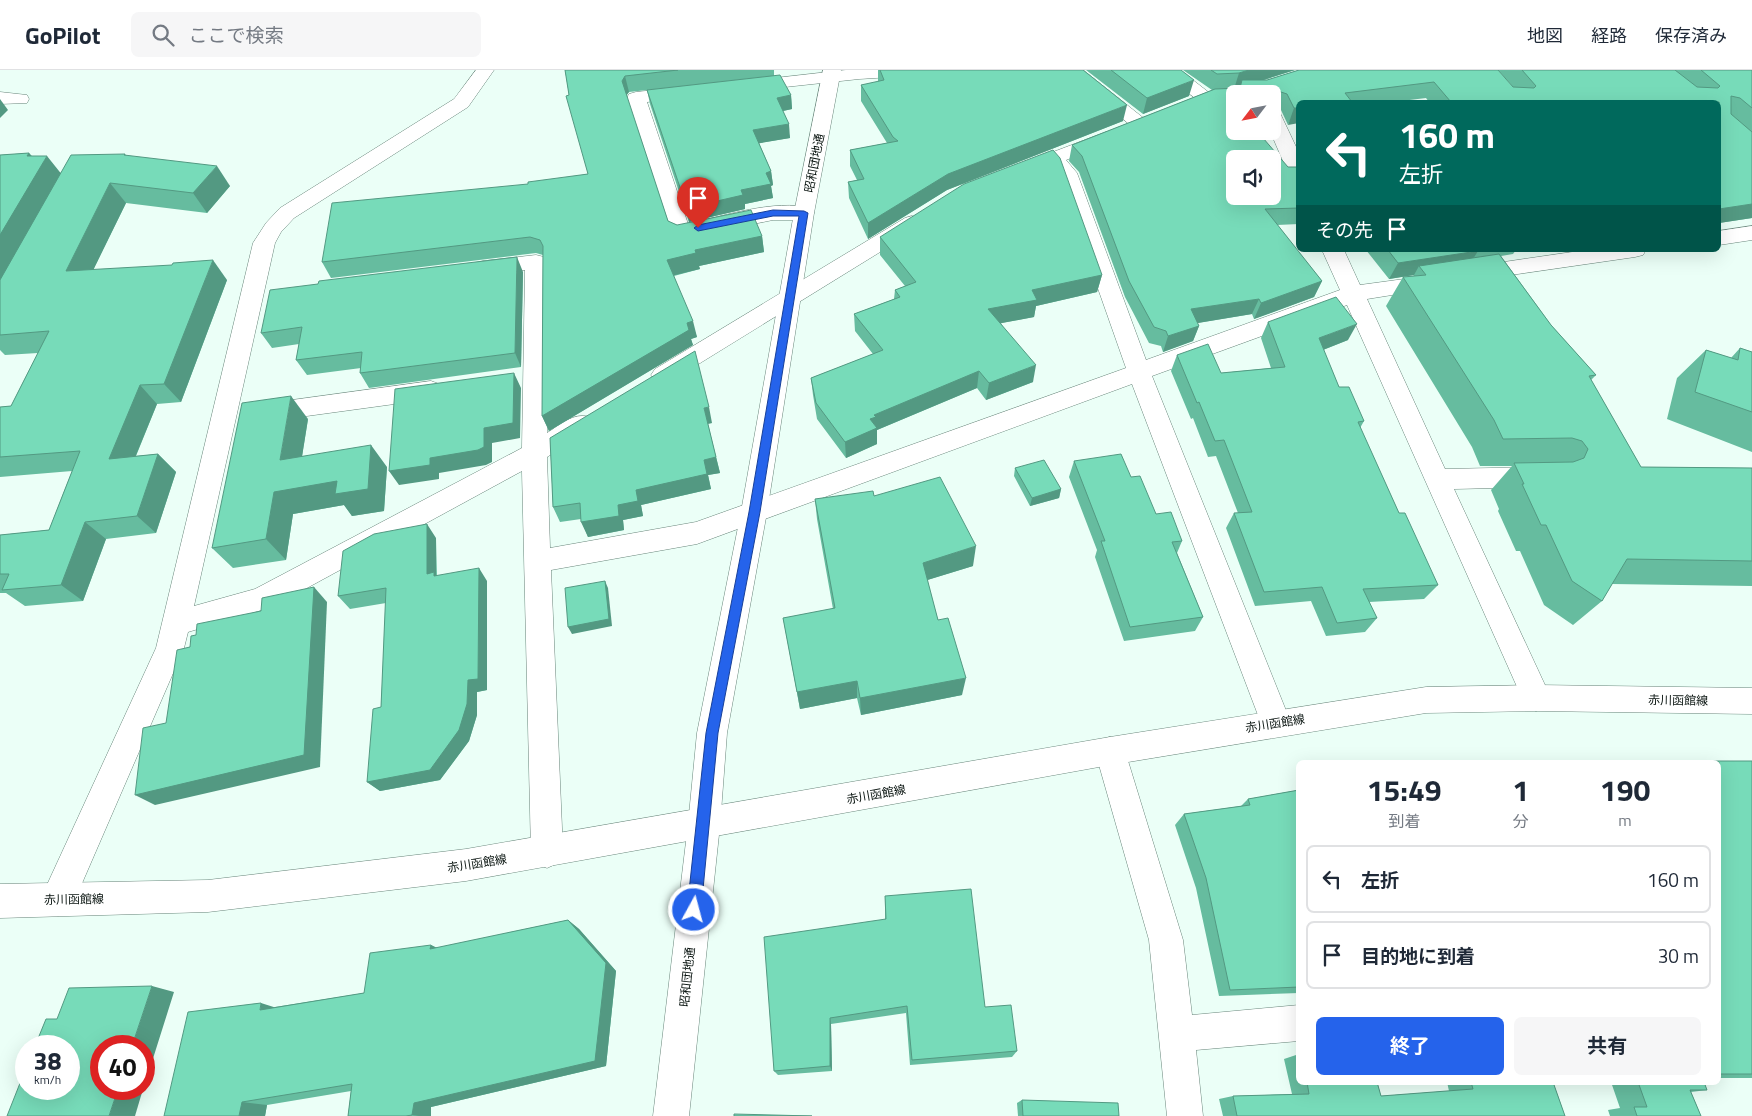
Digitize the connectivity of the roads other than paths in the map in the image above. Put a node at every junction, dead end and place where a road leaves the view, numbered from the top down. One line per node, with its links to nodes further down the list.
1 (485, 70): 24 (street)
2 (925, 70): 5 (street)
3 (1072, 70): 12 (street)
4 (1168, 70): 10 (street)
5 (832, 74): 6 (street); 16 (street, 昭和団地通)
6 (731, 88)
7 (703, 91): 16 (street)
8 (0, 98): 9 (street)
9 (20, 99)
10 (1182, 108)
11 (1281, 135): 13 (street)
12 (1054, 158): 14 (street); 26 (street)
13 (1296, 168)
14 (1000, 179)
15 (931, 211): 25 (street)
16 (804, 213): 25 (street, 昭和団地通)
17 (1752, 232): 18 (street)
18 (1721, 238)
19 (1334, 252): 23 (street)
20 (1621, 252): 23 (street)
21 (458, 271): 31 (street)
22 (281, 293): 24 (street)
23 (1353, 294): 26 (street); 33 (street)
24 (251, 297): 30 (street)
25 (791, 299): 27 (street); 34 (street, 昭和団地通)
26 (1140, 372): 34 (street); 39 (street)
27 (645, 386)
28 (457, 387): 30 (street)
29 (602, 412): 31 (street)
30 (225, 418): 36 (street)
31 (534, 453): 35 (street); 36 (street)
32 (1546, 477): 33 (street)
33 (1436, 479): 37 (street)
34 (754, 512): 35 (street); 41 (street, 昭和団地通)
35 (539, 561): 42 (street)
36 (175, 623): 43 (street)
37 (1536, 698): 38 (street, 赤川函館線); 39 (street, 赤川函館線)
38 (1752, 701)
39 (1276, 723): 40 (street, 赤川函館線)
40 (1110, 751): 41 (street, 赤川函館線); 46 (street)
41 (704, 825): 42 (street, 赤川函館線); 47 (street, 昭和団地通)
42 (547, 852): 43 (street, 赤川函館線)
43 (58, 899): 44 (street, 赤川函館線)
44 (0, 901)
45 (1296, 1024): 46 (street)
46 (1176, 1034): 48 (street)
47 (671, 1116)
48 (1185, 1116)

